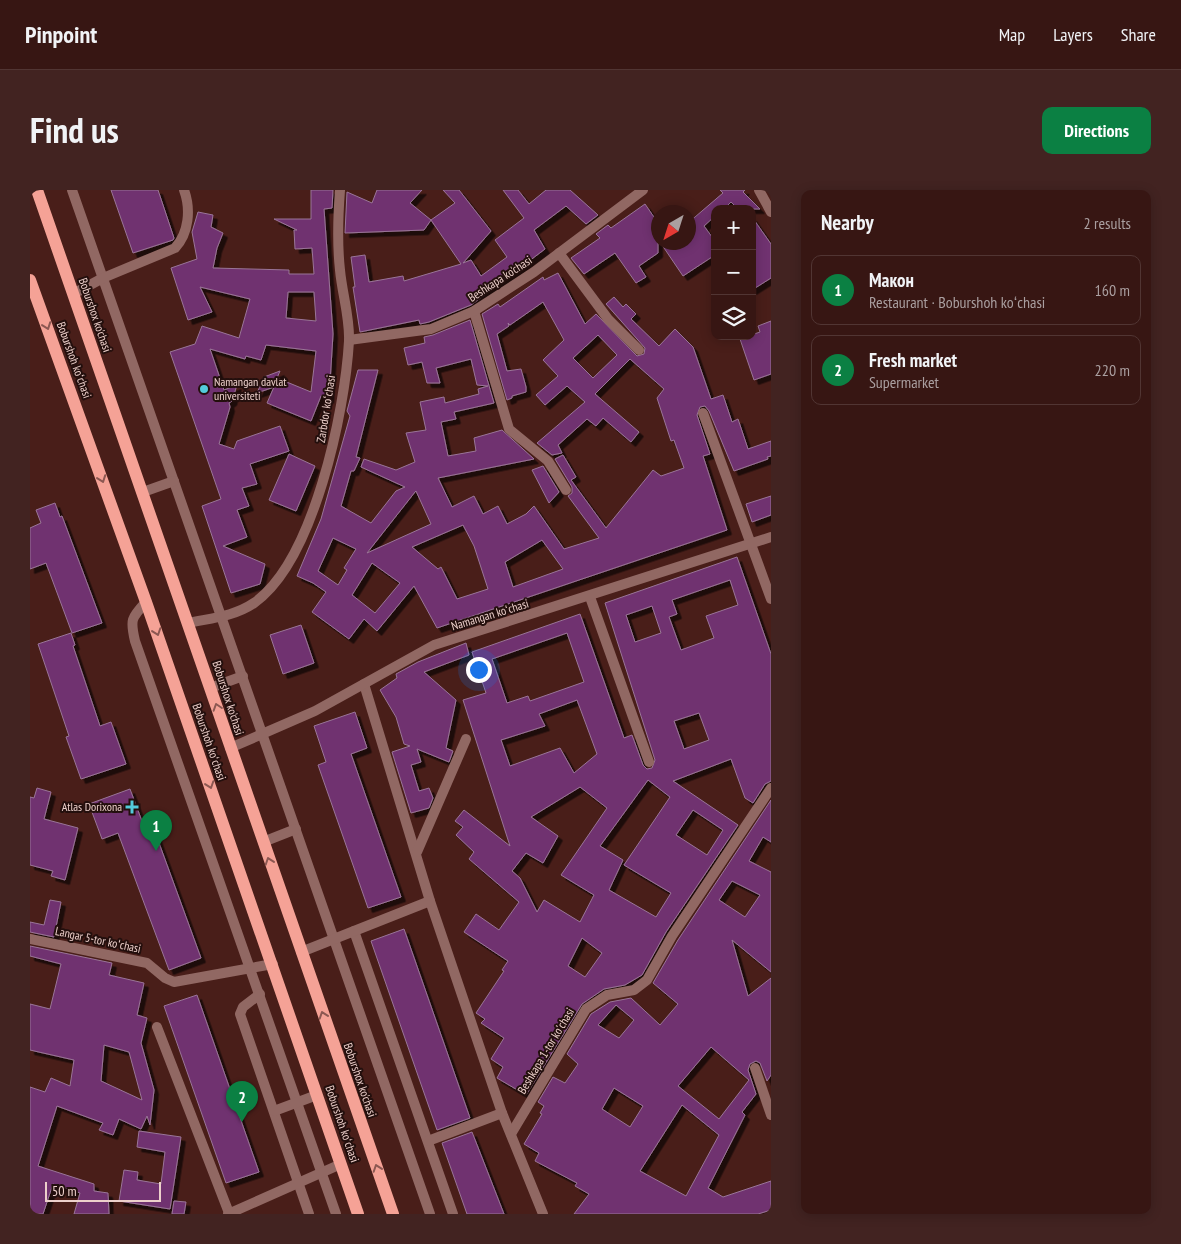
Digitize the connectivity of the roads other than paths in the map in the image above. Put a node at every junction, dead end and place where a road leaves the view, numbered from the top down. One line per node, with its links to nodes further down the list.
1 (36, 190): 11 (main road, Boburshox ko'chasi)
2 (72, 190): 9 (street)
3 (184, 190): 9 (street)
4 (340, 190): 13 (street, Zarbdor koʻchasi)
5 (643, 190): 8 (street, Beshkapa ko'chasi)
6 (759, 190): 7 (street)
7 (771, 212)
8 (559, 253): 12 (street, Beshkapa ko'chasi); 14 (street)
9 (103, 278): 11 (street); 16 (street)
10 (30, 280): 23 (main road, Boburshoh koʻchasi, one-way to 23)
11 (73, 294): 18 (main road, Boburshox ko'chasi)
12 (474, 311): 13 (street, Beshkapa ko'chasi); 17 (street)
13 (349, 340): 24 (street, Zarbdor koʻchasi)
14 (639, 350)
15 (703, 413): 20 (street)
16 (174, 481): 18 (street); 24 (street)
17 (566, 490)
18 (144, 492): 25 (main road, Boburshox ko'chasi)
19 (771, 537): 20 (street, Namangan koʻchasi)
20 (750, 544): 21 (street, Namangan koʻchasi); 22 (street)
21 (590, 597): 27 (street, Namangan koʻchasi); 32 (street)
22 (771, 599)
23 (146, 602): 42 (main road, Boburshoh koʻchasi, one-way to 42); 43 (street)
24 (222, 616): 25 (street, Zarbdor koʻchasi); 26 (street)
25 (189, 623): 28 (main road, Boburshox ko'chasi)
26 (243, 676): 28 (street); 29 (street)
27 (364, 684): 29 (street, Namangan koʻchasi); 36 (street)
28 (210, 688): 31 (main road, Boburshox ko'chasi, one-way to 28)
29 (263, 734): 31 (street, Namangan koʻchasi); 34 (street)
30 (466, 739): 36 (street)
31 (230, 748): 35 (main road, Boburshox ko'chasi)
32 (649, 762)
33 (771, 788): 52 (street, Beshkapa 1-tor koʼchasi)
34 (296, 829): 35 (street); 40 (street)
35 (262, 842): 41 (main road, Boburshox ko'chasi, one-way to 35)
36 (417, 852): 37 (street)
37 (430, 901): 38 (street); 50 (street)
38 (354, 931): 40 (street); 53 (street)
39 (30, 939): 43 (street, Langar 5-tor koʻchasi)
40 (334, 939): 41 (street); 62 (street)
41 (301, 952): 61 (main road, Boburshox ko'chasi, one-way to 41)
42 (273, 964): 43 (street, Langar 5-tor koʻchasi); 47 (main road, Boburshoh koʻchasi)
43 (252, 968): 44 (street)
44 (260, 994): 48 (street); 49 (street)
45 (158, 1027): 57 (street)
46 (755, 1068): 51 (street)
47 (317, 1095): 48 (street); 54 (main road, Boburshoh koʻchasi)
48 (298, 1102): 49 (street); 55 (street)
49 (274, 1111): 56 (street)
50 (502, 1113): 52 (street); 53 (street)
51 (771, 1116)
52 (511, 1134): 64 (street)
53 (428, 1141): 63 (street)
54 (341, 1164): 55 (street); 60 (main road, Boburshoh koʻchasi)
55 (322, 1171): 56 (street); 59 (street)
56 (298, 1181): 57 (street); 58 (street)
57 (228, 1213)
58 (309, 1214)
59 (336, 1214)
60 (358, 1214)
61 (393, 1214)
62 (430, 1214)
63 (453, 1214)
64 (543, 1214)

